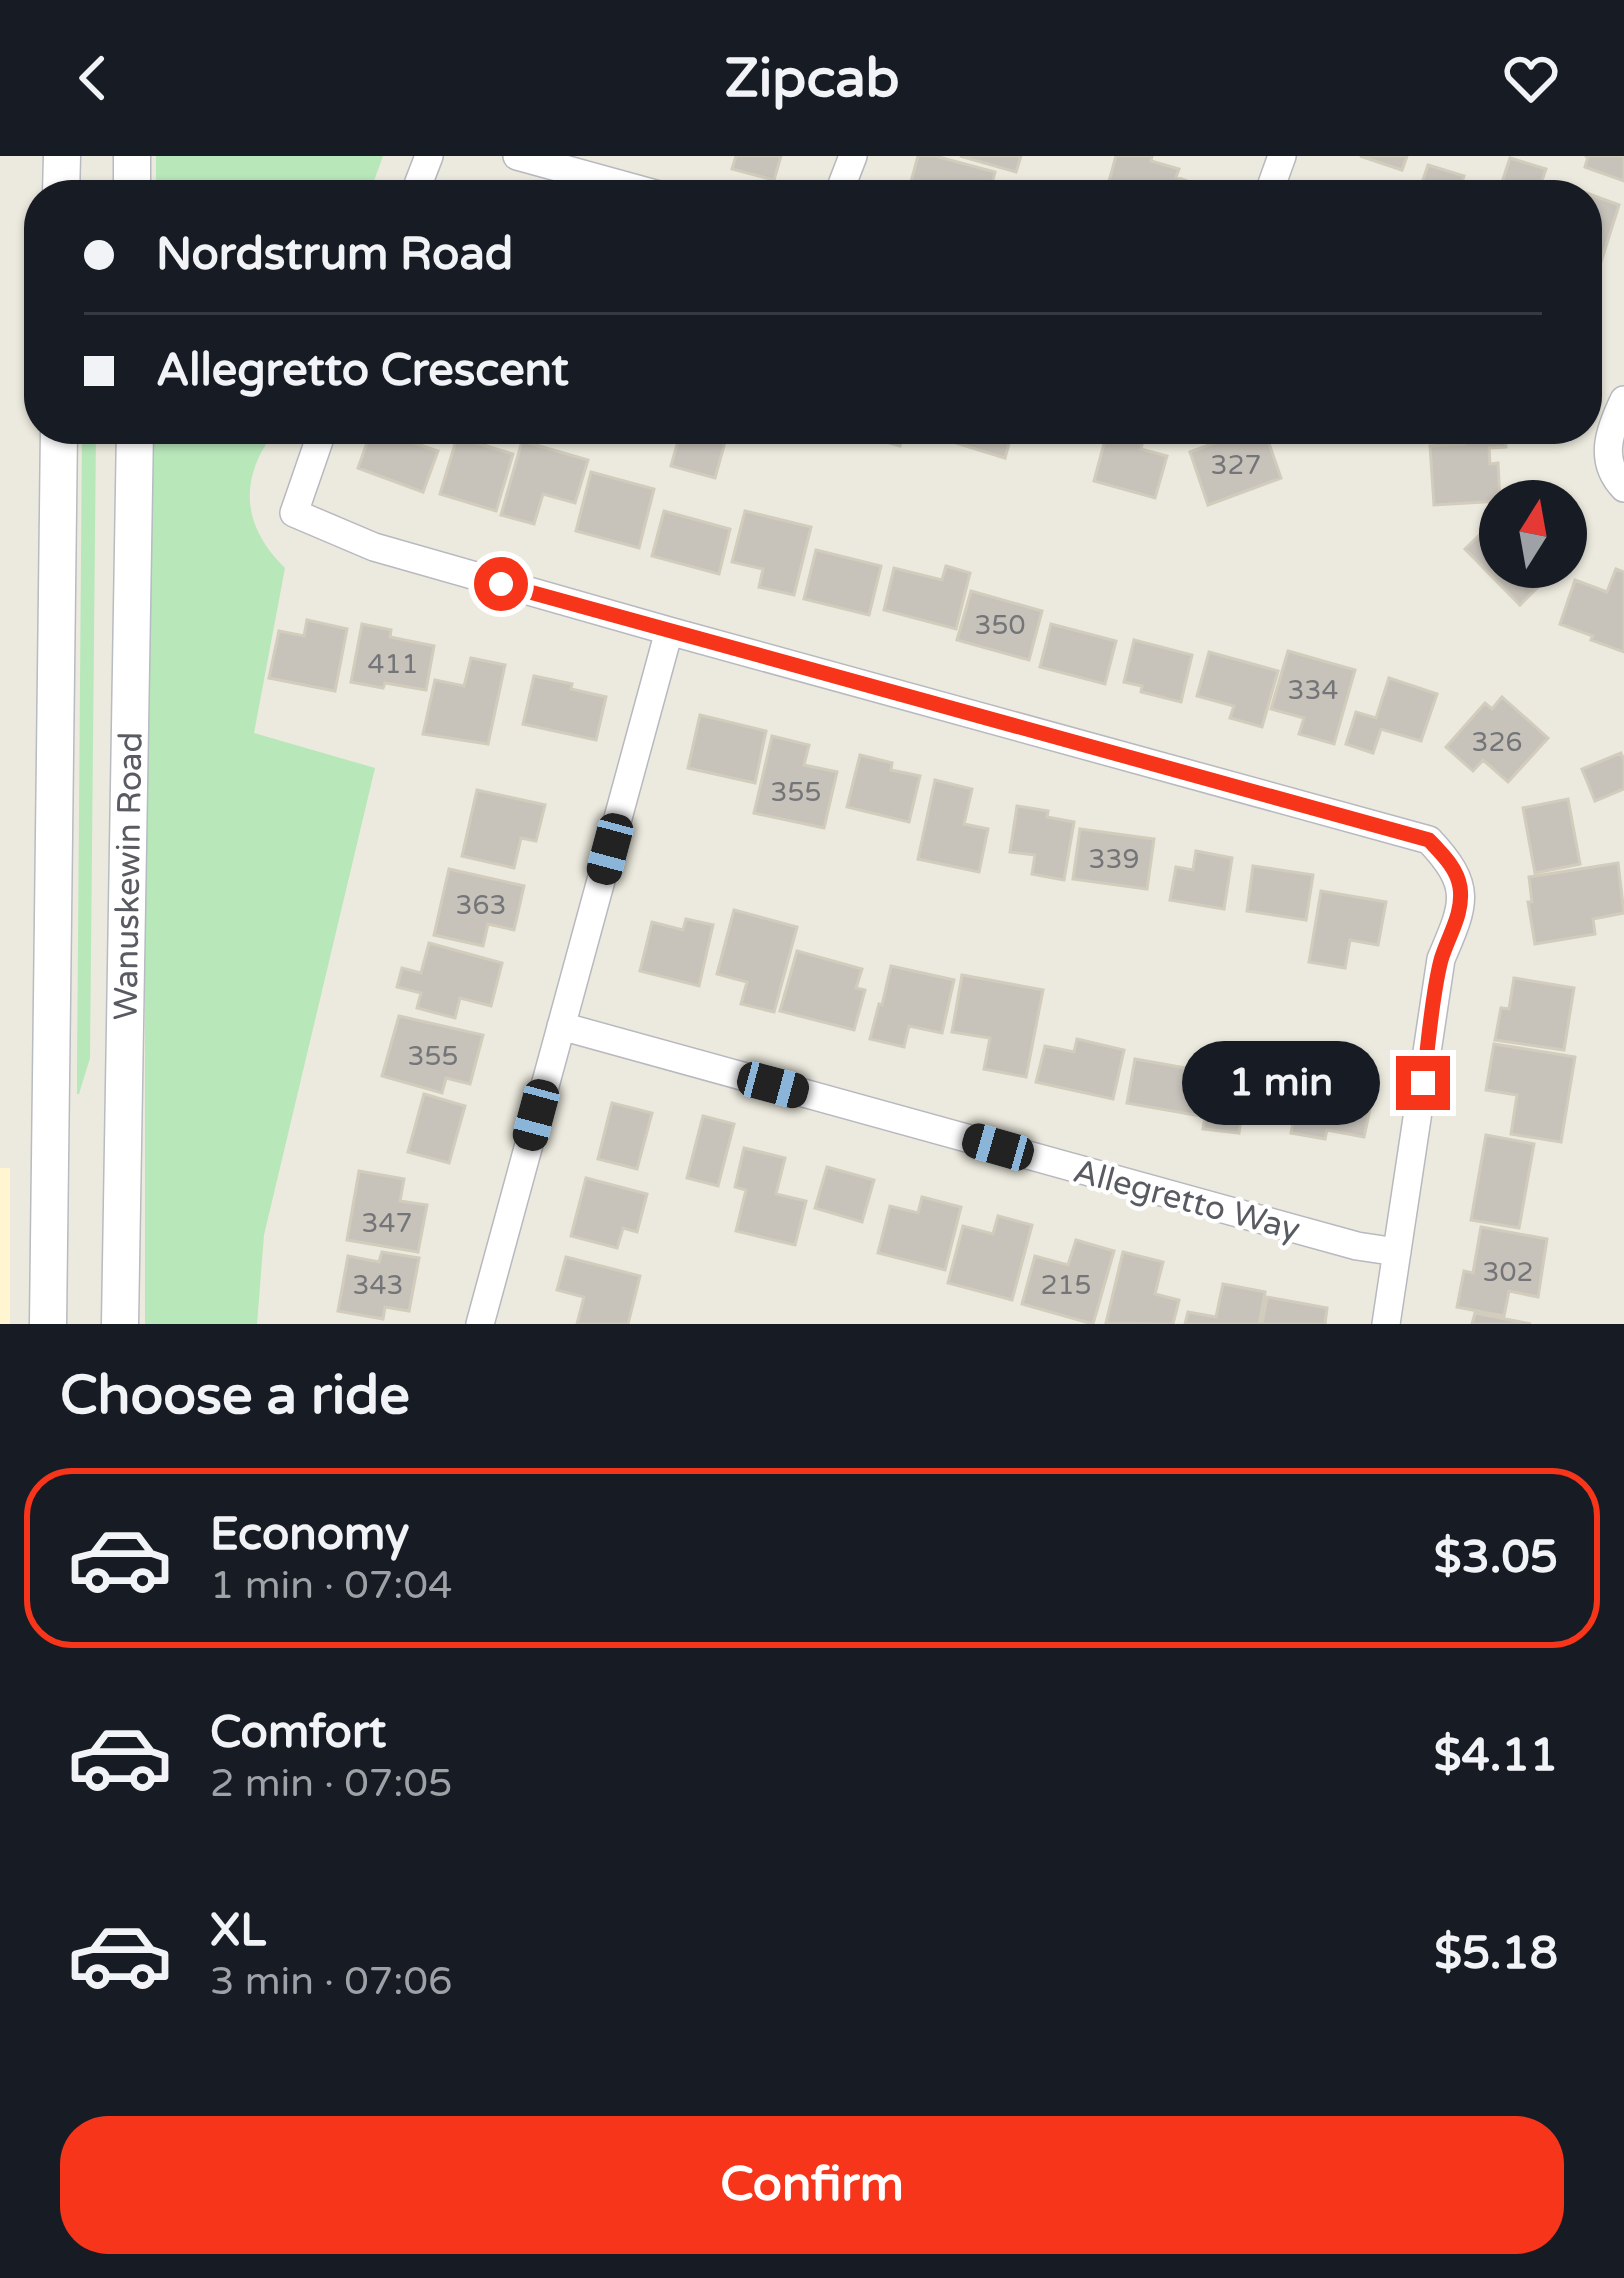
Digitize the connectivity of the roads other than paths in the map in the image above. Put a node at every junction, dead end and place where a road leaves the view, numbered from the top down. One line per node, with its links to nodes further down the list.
1 (517, 156): 2 (street)
2 (604, 180)
3 (1624, 400): 7 (street)
4 (58, 444): 11 (main road)
5 (134, 444): 12 (main road, Wanuskewin Road)
6 (317, 444): 8 (street)
7 (1624, 488)
8 (669, 631): 9 (street); 10 (street)
9 (561, 1026): 10 (street, Allegretto Way); 13 (street)
10 (1397, 1252): 14 (street)
11 (48, 1324)
12 (120, 1324)
13 (480, 1324)
14 (1386, 1324)

